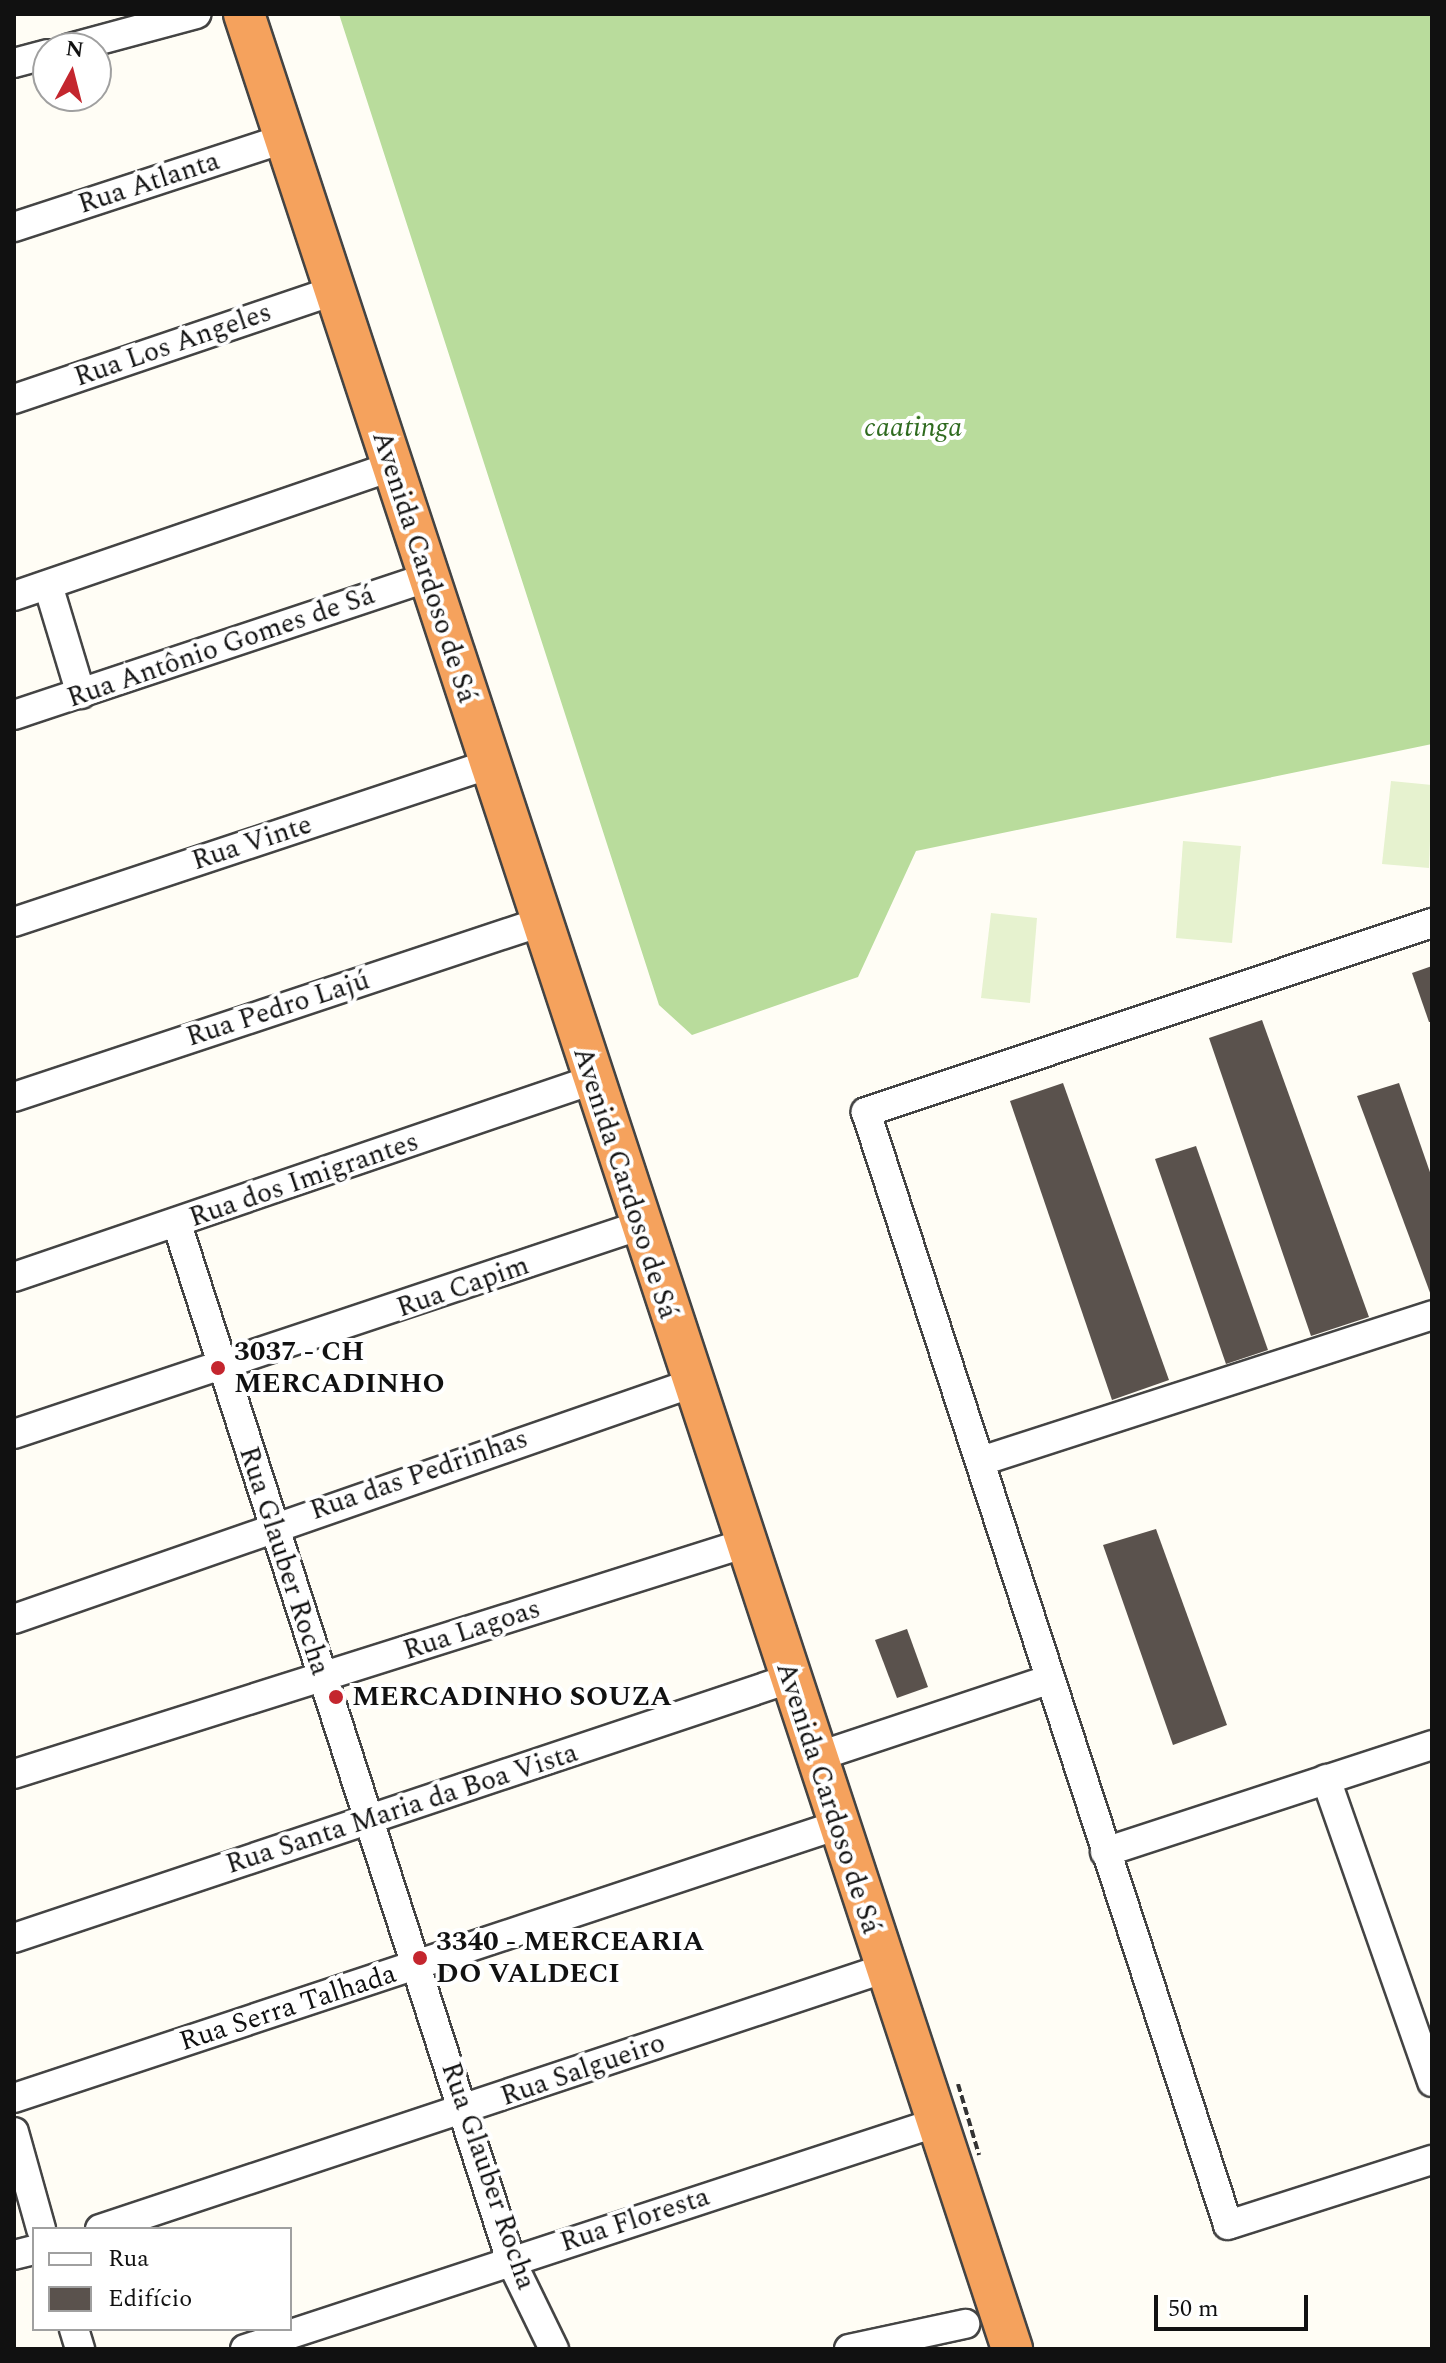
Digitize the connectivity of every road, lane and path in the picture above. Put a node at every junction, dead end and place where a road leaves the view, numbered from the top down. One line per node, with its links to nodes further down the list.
1 (196, 14): 3 (street)
2 (244, 14): 4 (highway, Avenida Cardoso de Sá)
3 (112, 37)
4 (283, 139): 5 (street, Rua Atlanta); 6 (highway, Avenida Cardoso de Sá)
5 (14, 227)
6 (333, 291): 7 (street, Rua Los Angeles); 8 (highway, Avenida Cardoso de Sá)
7 (14, 399)
8 (391, 467): 9 (highway, Avenida Cardoso de Sá); 10 (street)
9 (427, 578): 12 (street, Rua Antônio Gomes de Sá); 14 (highway, Avenida Cardoso de Sá)
10 (48, 585): 11 (street); 12 (street)
11 (14, 596)
12 (81, 694): 13 (street, Rua Antônio Gomes de Sá)
13 (14, 715)
14 (490, 764): 15 (street, Rua Vinte); 16 (highway, Avenida Cardoso de Sá)
15 (14, 922)
16 (541, 922): 18 (highway, Avenida Cardoso de Sá); 19 (street, Rua Pedro Lajú)
17 (1432, 923): 27 (street)
18 (592, 1080): 20 (street, Rua dos Imigrantes); 21 (highway, Avenida Cardoso de Sá)
19 (14, 1097)
20 (177, 1224): 22 (street, Rua dos Imigrantes); 24 (street, Rua Glauber Rocha)
21 (638, 1226): 24 (street, Rua Capim); 25 (highway, Avenida Cardoso de Sá)
22 (14, 1277)
23 (1432, 1315): 27 (street)
24 (221, 1370): 26 (street, Rua Capim); 28 (street, Rua Glauber Rocha)
25 (690, 1384): 28 (street, Rua das Pedrinhas); 29 (highway, Avenida Cardoso de Sá)
26 (14, 1434)
27 (981, 1461): 33 (street)
28 (270, 1526): 30 (street, Rua das Pedrinhas); 31 (street, Rua Glauber Rocha)
29 (746, 1543): 31 (street, Rua Lagoas); 32 (highway, Avenida Cardoso de Sá)
30 (14, 1619)
31 (323, 1677): 36 (street, Rua Lagoas); 38 (street, Rua Glauber Rocha)
32 (789, 1679): 35 (highway, Avenida Cardoso de Sá); 38 (street, Rua Santa Maria da Boa Vista)
33 (1050, 1679): 35 (street); 40 (street)
34 (1432, 1745): 37 (street)
35 (813, 1758): 39 (highway, Avenida Cardoso de Sá)
36 (14, 1774)
37 (1326, 1779): 40 (street); 44 (street)
38 (369, 1821): 41 (street, Rua Santa Maria da Boa Vista); 42 (street, Rua Glauber Rocha)
39 (835, 1826): 42 (street, Rua Serra Talhada); 43 (highway, Avenida Cardoso de Sá)
40 (1105, 1852): 49 (street)
41 (14, 1938)
42 (420, 1964): 45 (street, Rua Serra Talhada); 46 (street, Rua Glauber Rocha)
43 (883, 1969): 46 (street, Rua Salgueiro); 47 (highway, Avenida Cardoso de Sá)
44 (1432, 2082)
45 (14, 2098)
46 (465, 2109): 51 (street, Rua Salgueiro); 52 (street, Rua Glauber Rocha)
47 (935, 2123): 52 (street, Rua Floresta); 53 (highway, Avenida Cardoso de Sá)
48 (14, 2132): 50 (street)
49 (1432, 2160)
50 (40, 2227)
51 (106, 2227)
52 (511, 2261): 54 (street, Rua Floresta); 55 (street, Rua Glauber Rocha)
53 (982, 2316): 56 (street); 57 (street); 58 (highway, Avenida Cardoso de Sá)
54 (245, 2349)
55 (554, 2349)
56 (849, 2349)
57 (919, 2349)
58 (1012, 2349)

